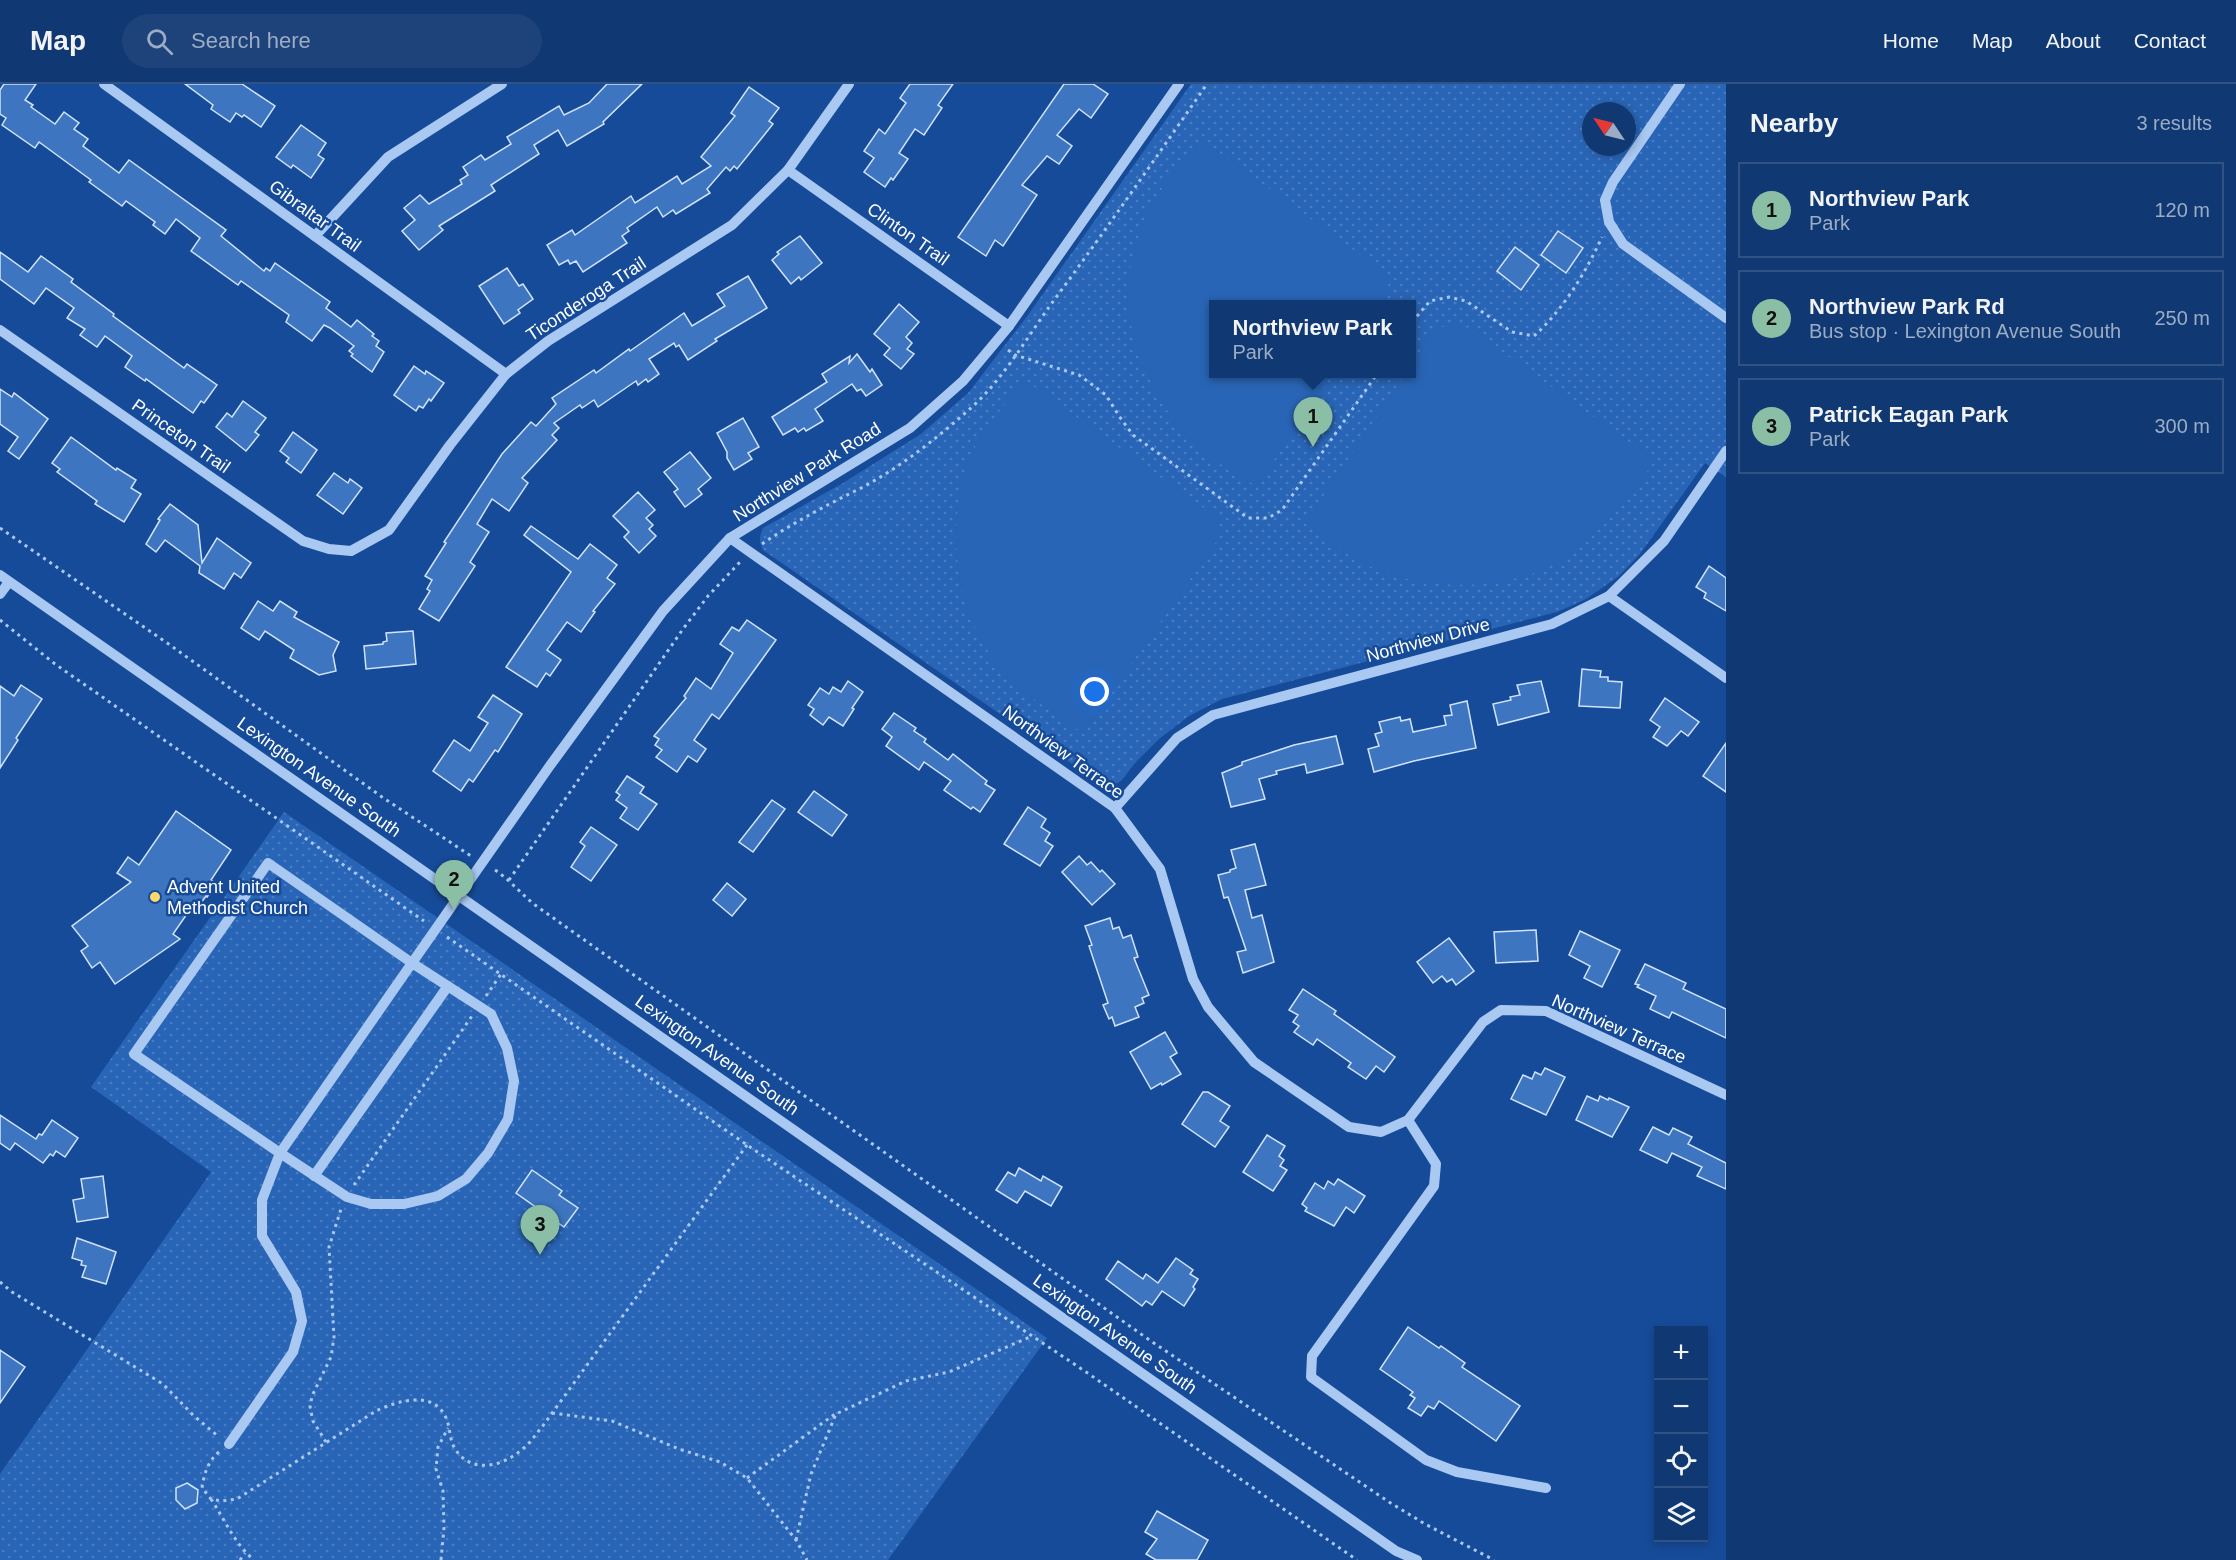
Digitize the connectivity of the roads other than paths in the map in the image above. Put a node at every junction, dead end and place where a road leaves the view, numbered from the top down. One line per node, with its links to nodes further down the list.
1 (104, 84): 7 (street, Gibraltar Trail)
2 (502, 84): 7 (street)
3 (849, 84): 6 (street, Ticonderoga Trail)
4 (1179, 84): 9 (street, Northview Park Road)
5 (1680, 84): 8 (street)
6 (788, 170): 9 (street, Clinton Trail); 11 (street, Ticonderoga Trail)
7 (315, 236): 11 (street, Gibraltar Trail)
8 (1726, 318)
9 (1009, 326): 13 (street, Northview Park Road)
10 (0, 330): 14 (street, Princeton Trail)
11 (506, 374): 14 (street, Ticonderoga Trail)
12 (1723, 456): 17 (street, Northview Drive)
13 (730, 538): 19 (street, Northview Terrace); 20 (street, Northview Park Road)
14 (351, 551)
15 (4, 579): 16 (street); 20 (street, Lexington Avenue South)
16 (0, 594)
17 (1609, 596): 18 (street); 19 (street, Northview Drive)
18 (1726, 678)
19 (1115, 808): 24 (street, Northview Terrace)
20 (458, 895): 21 (street, Northview Park Road); 29 (street, Lexington Avenue South)
21 (412, 963): 22 (street); 25 (street, Northview Park Road); 25 (street)
22 (448, 986): 26 (street); 26 (street)
23 (1726, 1095): 24 (street, Northview Terrace)
24 (1408, 1120): 28 (street)
25 (280, 1153): 26 (street); 27 (street, Northview Park Road)
26 (314, 1176)
27 (229, 1444)
28 (1546, 1488)
29 (1417, 1560)

